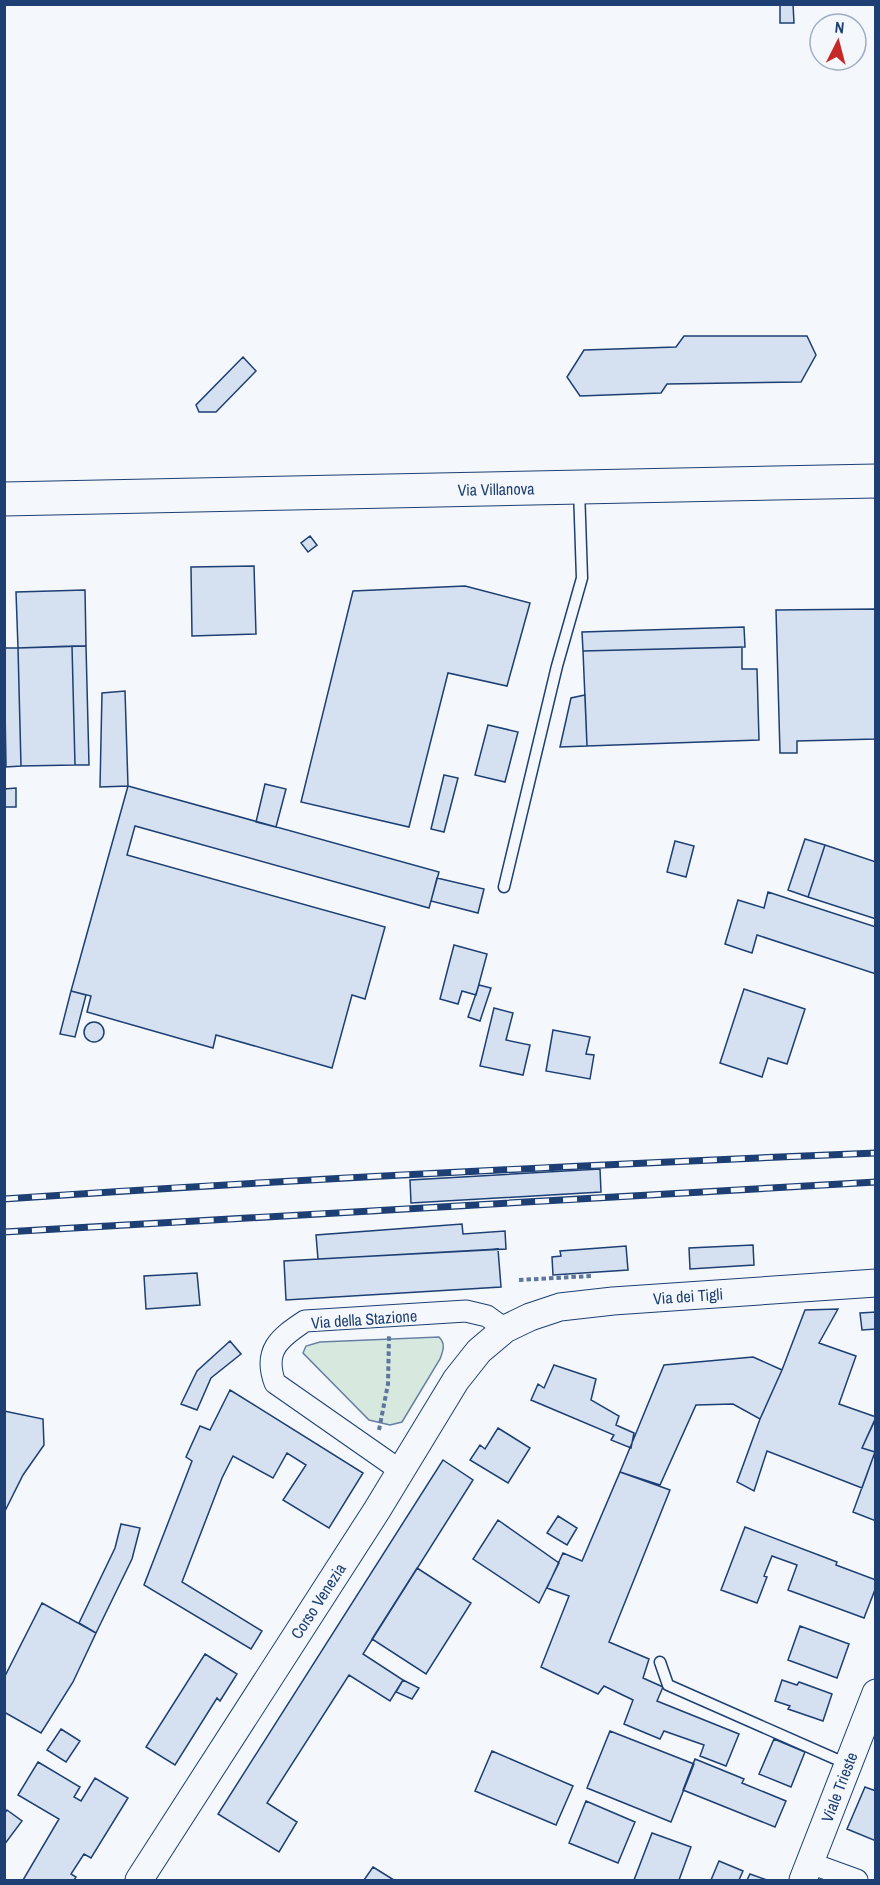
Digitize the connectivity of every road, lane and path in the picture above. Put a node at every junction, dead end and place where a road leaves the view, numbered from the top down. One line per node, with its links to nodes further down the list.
1 (876, 481): 2 (main road, Via Villanova)
2 (579, 488): 3 (main road, Via Villanova); 4 (lane)
3 (4, 499)
4 (504, 887)
5 (876, 1283): 7 (street, Via dei Tigli)
6 (388, 1317): 7 (street, Via della Stazione); 8 (path); 9 (street, Via della Stazione)
7 (505, 1329): 9 (street, Corso Venezia)
8 (378, 1436)
9 (401, 1471): 14 (street, Corso Venezia)
10 (660, 1662): 12 (lane)
11 (876, 1693): 12 (street, Viale Trieste)
12 (847, 1764): 13 (street, Viale Trieste)
13 (807, 1872): 15 (street)
14 (139, 1881)
15 (857, 1881)

